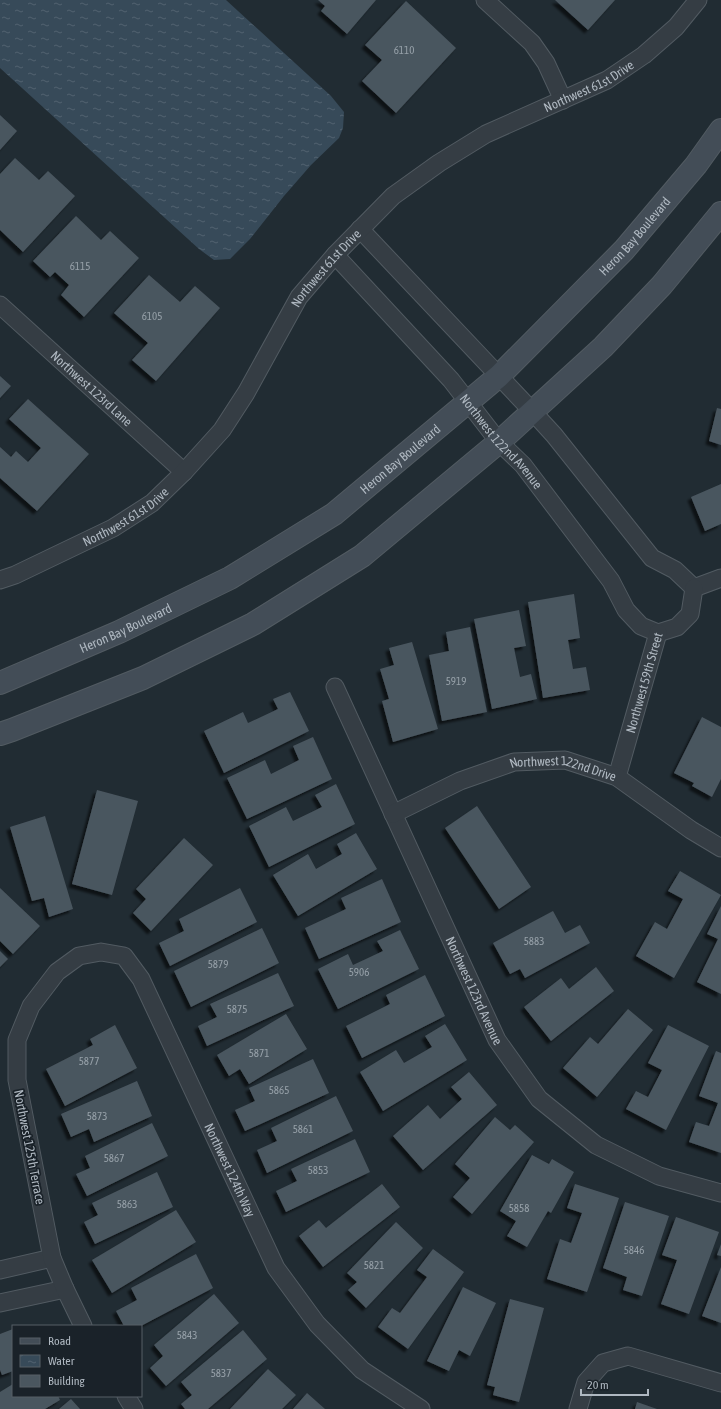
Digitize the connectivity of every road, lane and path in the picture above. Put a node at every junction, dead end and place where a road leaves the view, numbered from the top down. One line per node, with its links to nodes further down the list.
1 (485, 0): 3 (street)
2 (698, 0): 3 (street, Northwest 61st Drive)
3 (563, 100): 6 (street, Northwest 61st Drive)
4 (721, 130): 9 (street, Heron Bay Boulevard)
5 (721, 213): 11 (street)
6 (360, 229): 7 (street, Northwest 61st Drive); 9 (street)
7 (335, 255): 10 (street, Northwest 122nd Avenue); 13 (street, Northwest 61st Drive)
8 (0, 305): 13 (street, Northwest 123rd Lane)
9 (499, 376): 10 (street, Heron Bay Boulevard); 11 (street)
10 (468, 401): 12 (street, Northwest 122nd Avenue); 18 (street, Heron Bay Boulevard)
11 (532, 411): 12 (street); 16 (street)
12 (499, 442): 17 (street, Northwest 122nd Avenue); 20 (street)
13 (184, 472): 15 (street, Northwest 61st Drive)
14 (721, 578): 16 (street)
15 (0, 580)
16 (694, 588): 17 (street, Northwest 59th Street)
17 (658, 633): 21 (street, Northwest 59th Street)
18 (0, 683)
19 (335, 687): 22 (street, Northwest 123rd Avenue)
20 (0, 734)
21 (616, 777): 22 (street, Northwest 122nd Drive); 23 (street, Northwest 122nd Drive)
22 (393, 814): 25 (street, Northwest 123rd Avenue)
23 (721, 848)
24 (57, 972): 26 (street, Northwest 125th Terrace); 34 (street, Northwest 124th Way)
25 (721, 1193)
26 (52, 1258): 27 (street); 28 (street, Northwest 125th Terrace)
27 (0, 1270)
28 (65, 1289): 29 (street); 30 (street, Northwest 125th Terrace)
29 (0, 1303)
30 (83, 1325)
31 (721, 1383): 35 (street)
32 (127, 1397): 33 (street)
33 (134, 1409)
34 (421, 1409)
35 (578, 1409)

